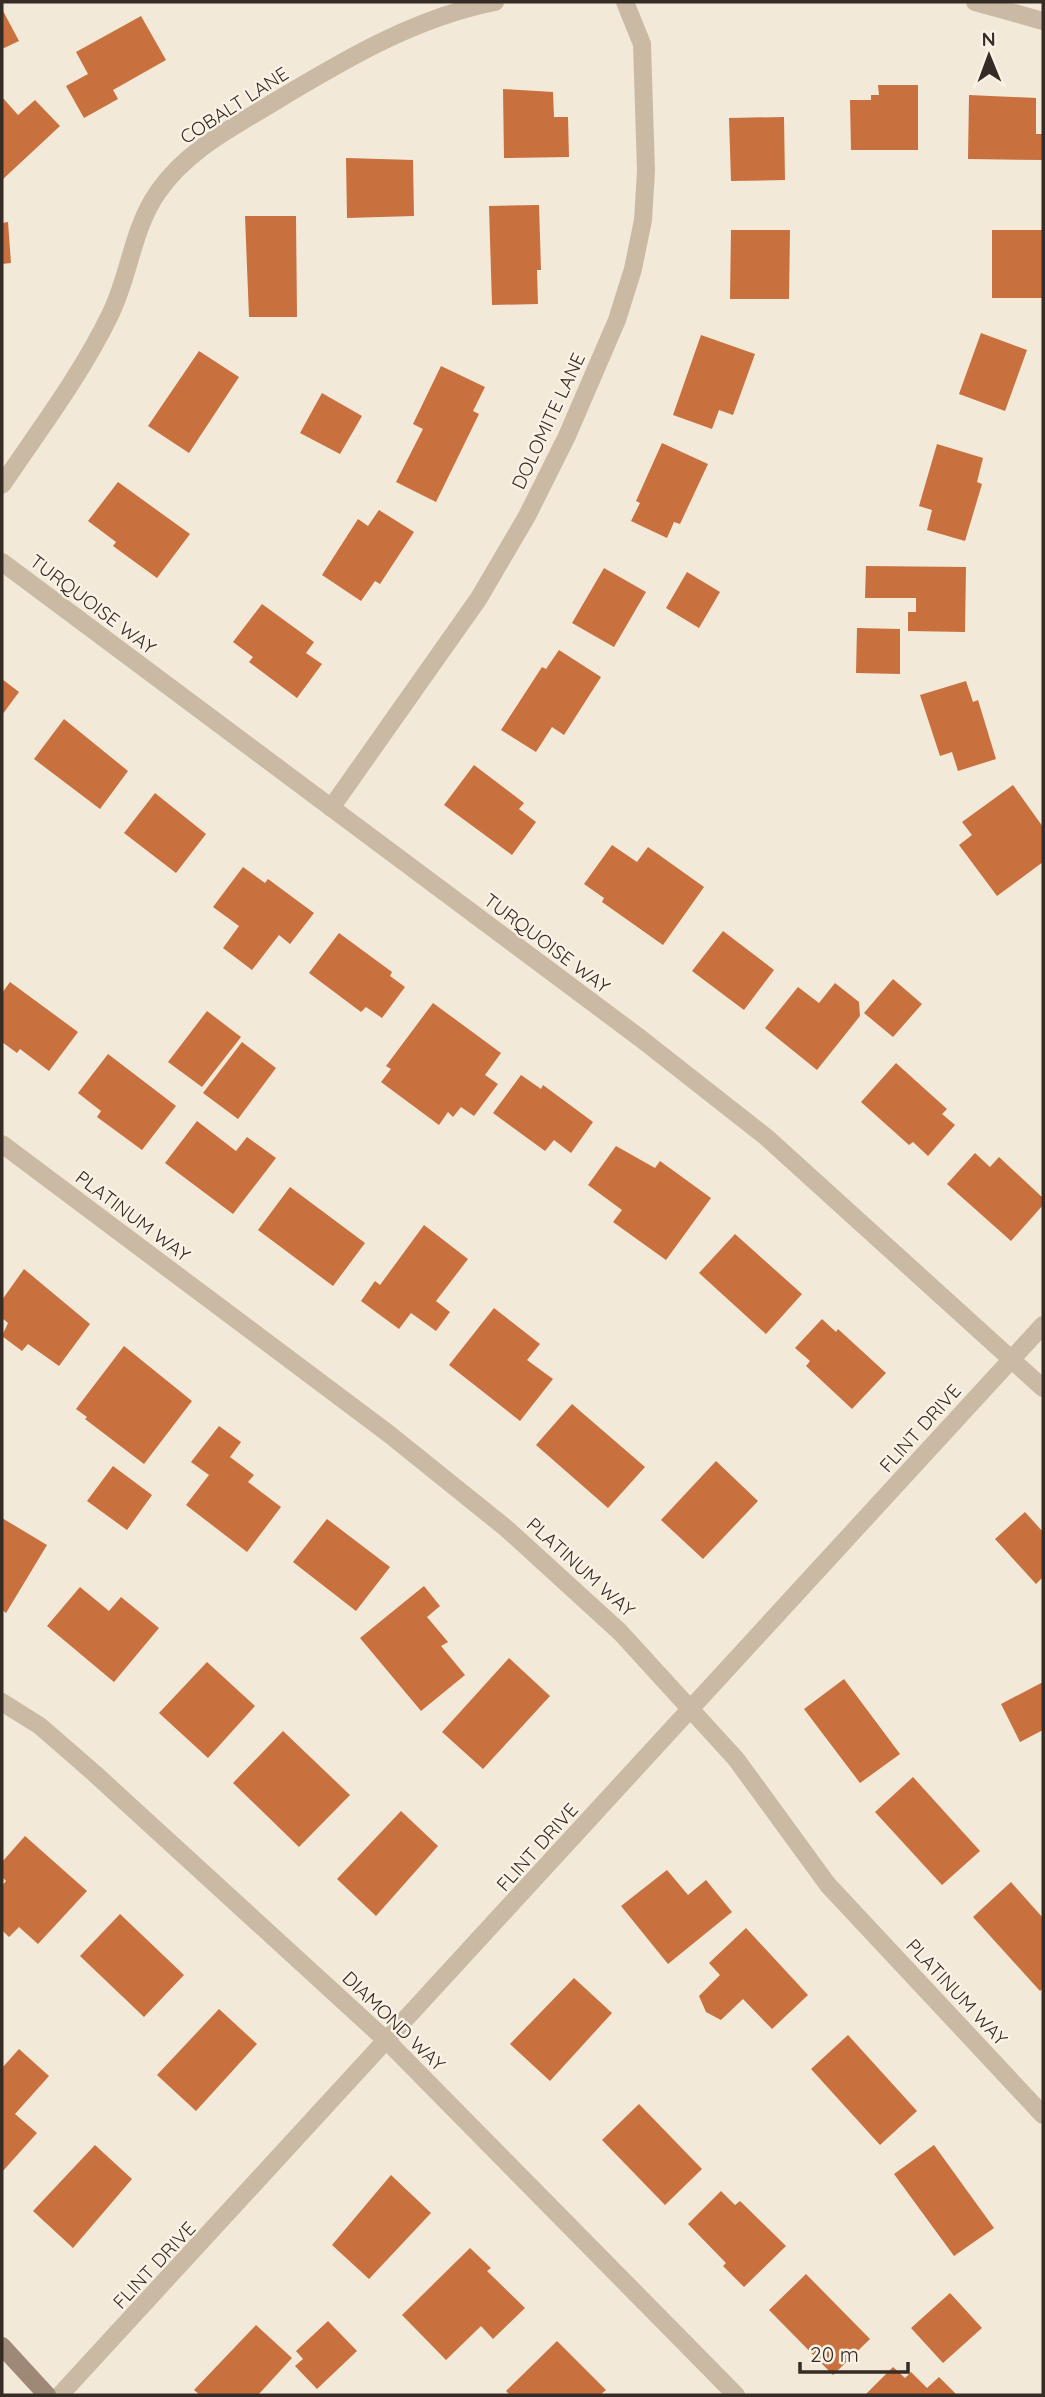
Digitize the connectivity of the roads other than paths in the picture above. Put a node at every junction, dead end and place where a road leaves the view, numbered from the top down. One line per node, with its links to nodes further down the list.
1 (495, 2): 5 (street, COBALT LANE)
2 (625, 2): 7 (street, DOLOMITE LANE)
3 (975, 2): 4 (street)
4 (1043, 20)
5 (2, 485)
6 (2, 562): 7 (street, TURQUOISE WAY)
7 (331, 808): 10 (street, TURQUOISE WAY)
8 (2, 1144): 13 (street, PLATINUM WAY)
9 (1043, 1325): 10 (street, FLINT DRIVE)
10 (1011, 1359): 11 (street, TURQUOISE WAY); 13 (street, FLINT DRIVE)
11 (1043, 1388)
12 (2, 1702): 14 (street, DIAMOND WAY)
13 (692, 1708): 14 (street, FLINT DRIVE); 15 (street, PLATINUM WAY)
14 (388, 2042): 18 (street, FLINT DRIVE); 19 (street, DIAMOND WAY)
15 (1043, 2115)
16 (2, 2346): 17 (main road)
17 (47, 2395)
18 (60, 2395)
19 (736, 2395)

